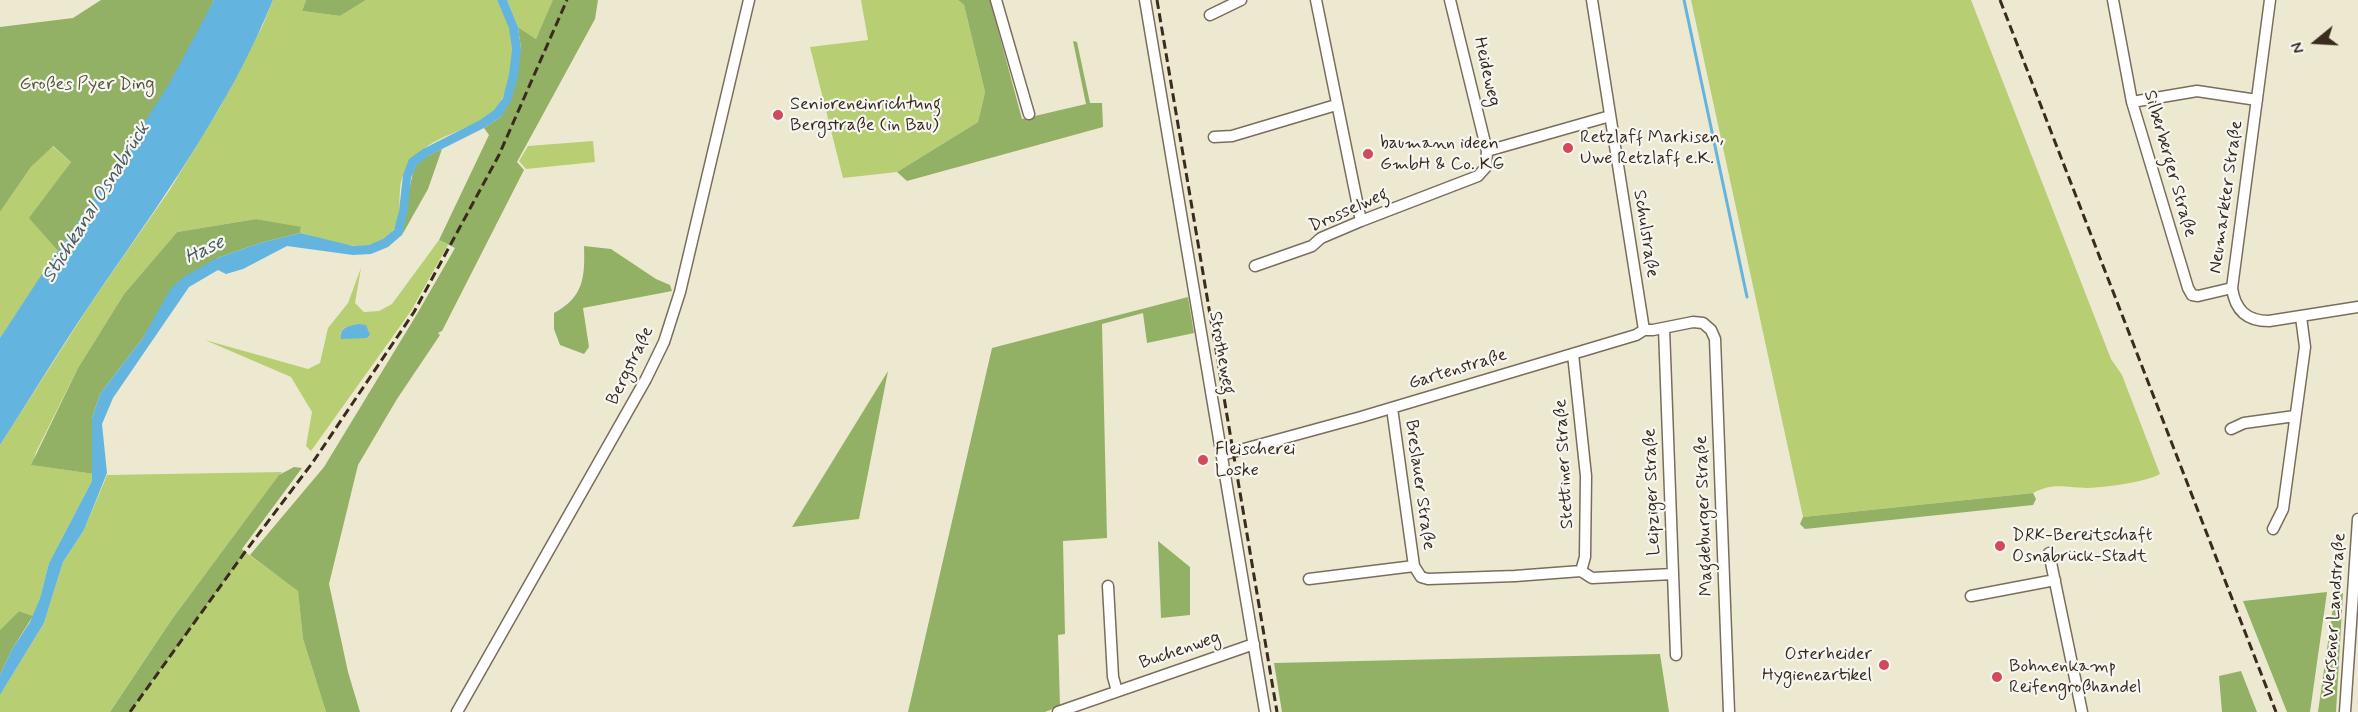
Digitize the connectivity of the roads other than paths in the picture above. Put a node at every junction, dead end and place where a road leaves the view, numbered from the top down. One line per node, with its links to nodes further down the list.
1 (749, 0): 44 (street, Bergstraße)
2 (996, 0): 14 (street)
3 (1145, 0): 30 (street, Strotheweg)
4 (1241, 0): 10 (street)
5 (1316, 0): 13 (street)
6 (1450, 0): 17 (street, Heideweg)
7 (1592, 0): 15 (street, Schulstraße)
8 (2113, 0): 12 (street, Silberberger Straße)
9 (2270, 0): 11 (street, Neumarkter Straße)
10 (1210, 15)
11 (2257, 100): 12 (street); 20 (street, Neumarkter Straße)
12 (2132, 102): 20 (street, Silberberger Straße)
13 (1336, 105): 16 (street); 18 (street)
14 (1029, 114)
15 (1610, 116): 17 (street); 25 (street, Schulstraße)
16 (1214, 137)
17 (1487, 151): 18 (street, Drosselweg)
18 (1360, 221): 19 (street, Drosselweg)
19 (1255, 266)
20 (2232, 288): 22 (street, Neumarkter Straße)
21 (2358, 307): 22 (street, Neumarkter Straße)
22 (2301, 316): 28 (street)
23 (1703, 323): 24 (street, Gartenstraße); 47 (street, Magdeburger Straße)
24 (1664, 328): 25 (street, Gartenstraße); 36 (street, Leipziger Straße)
25 (1644, 330): 26 (street, Gartenstraße)
26 (1573, 354): 27 (street, Gartenstraße); 35 (street, Stettiner Straße)
27 (1392, 408): 30 (street, Gartenstraße); 34 (street, Breslauer Straße)
28 (2295, 416): 29 (street); 32 (street)
29 (2231, 429)
30 (1222, 455): 41 (street, Strotheweg)
31 (2358, 519): 49 (street, Wersener Landstraße)
32 (2272, 529)
33 (2049, 552): 38 (street)
34 (1414, 566): 35 (street); 37 (street)
35 (1581, 571): 36 (street)
36 (1673, 574): 42 (street, Leipziger Straße)
37 (1309, 579)
38 (2055, 580): 40 (street); 48 (street)
39 (1108, 586): 43 (street, Buchenweg)
40 (1971, 596)
41 (1254, 644): 43 (street, Buchenweg); 46 (street, Strotheweg)
42 (1676, 655)
43 (1117, 691): 45 (street, Buchenweg)
44 (458, 712)
45 (1061, 712)
46 (1265, 712)
47 (1729, 712)
48 (2082, 712)
49 (2345, 712)

